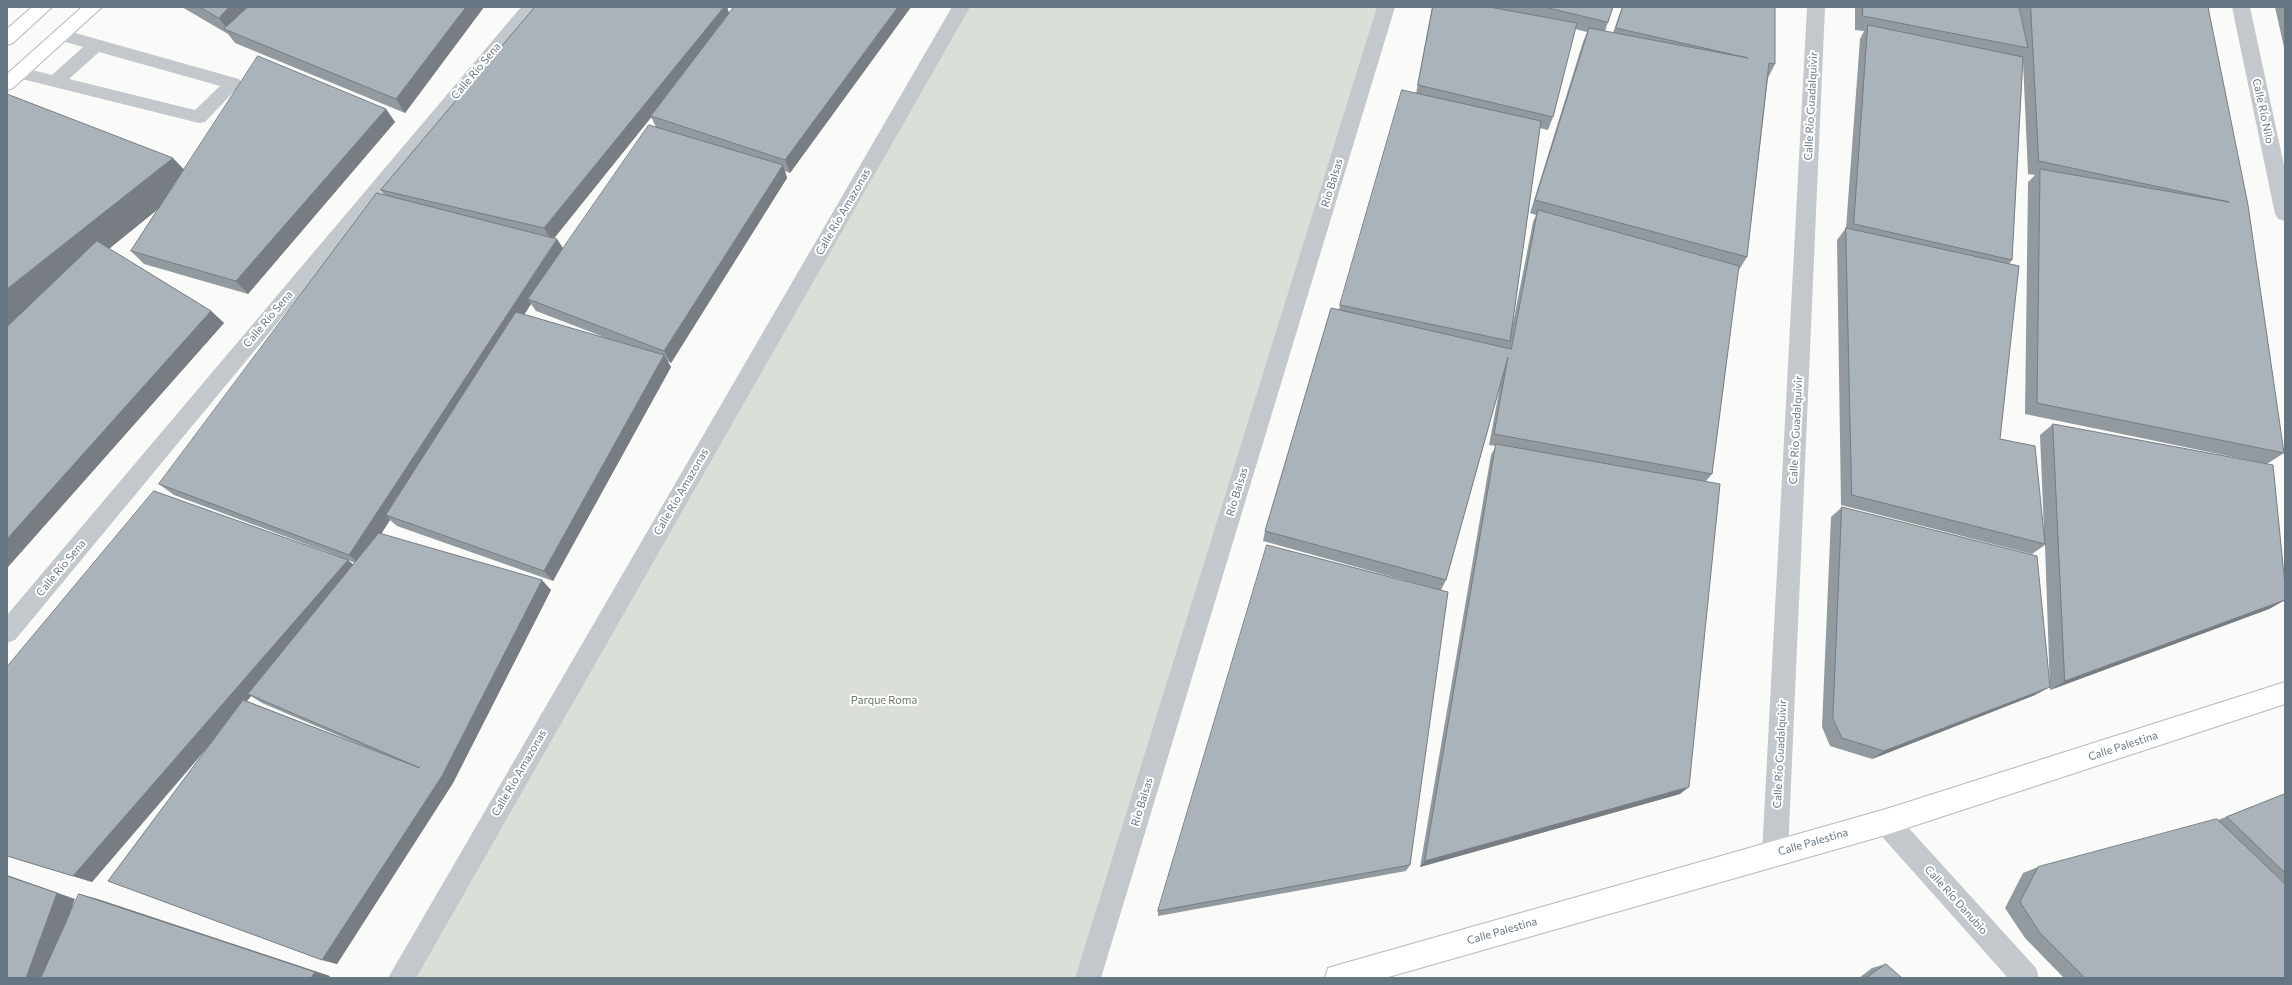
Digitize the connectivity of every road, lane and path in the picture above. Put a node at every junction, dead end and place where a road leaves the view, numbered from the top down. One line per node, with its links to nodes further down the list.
1 (43, 7): 9 (main road)
2 (93, 7): 8 (main road)
3 (530, 7): 14 (street, Calle Río Sena)
4 (961, 7): 18 (street, Calle Río Amazonas)
5 (1386, 7): 19 (street, Río Balsas)
6 (1816, 7): 17 (street, Calle Río Guadalquivir)
7 (2241, 7): 13 (street, Calle Río Nilo)
8 (62, 35): 10 (street); 11 (main road)
9 (7, 39)
10 (97, 44): 12 (street); 12 (street)
11 (14, 78): 12 (street)
12 (56, 81)
13 (2285, 214)
14 (7, 632)
15 (2285, 693): 16 (main road, Calle Palestina)
16 (1886, 822): 17 (main road, Calle Palestina); 21 (street, Calle Río Danubio)
17 (1775, 853): 20 (main road, Calle Palestina)
18 (401, 978)
19 (1088, 978)
20 (1338, 978)
21 (2026, 978)

